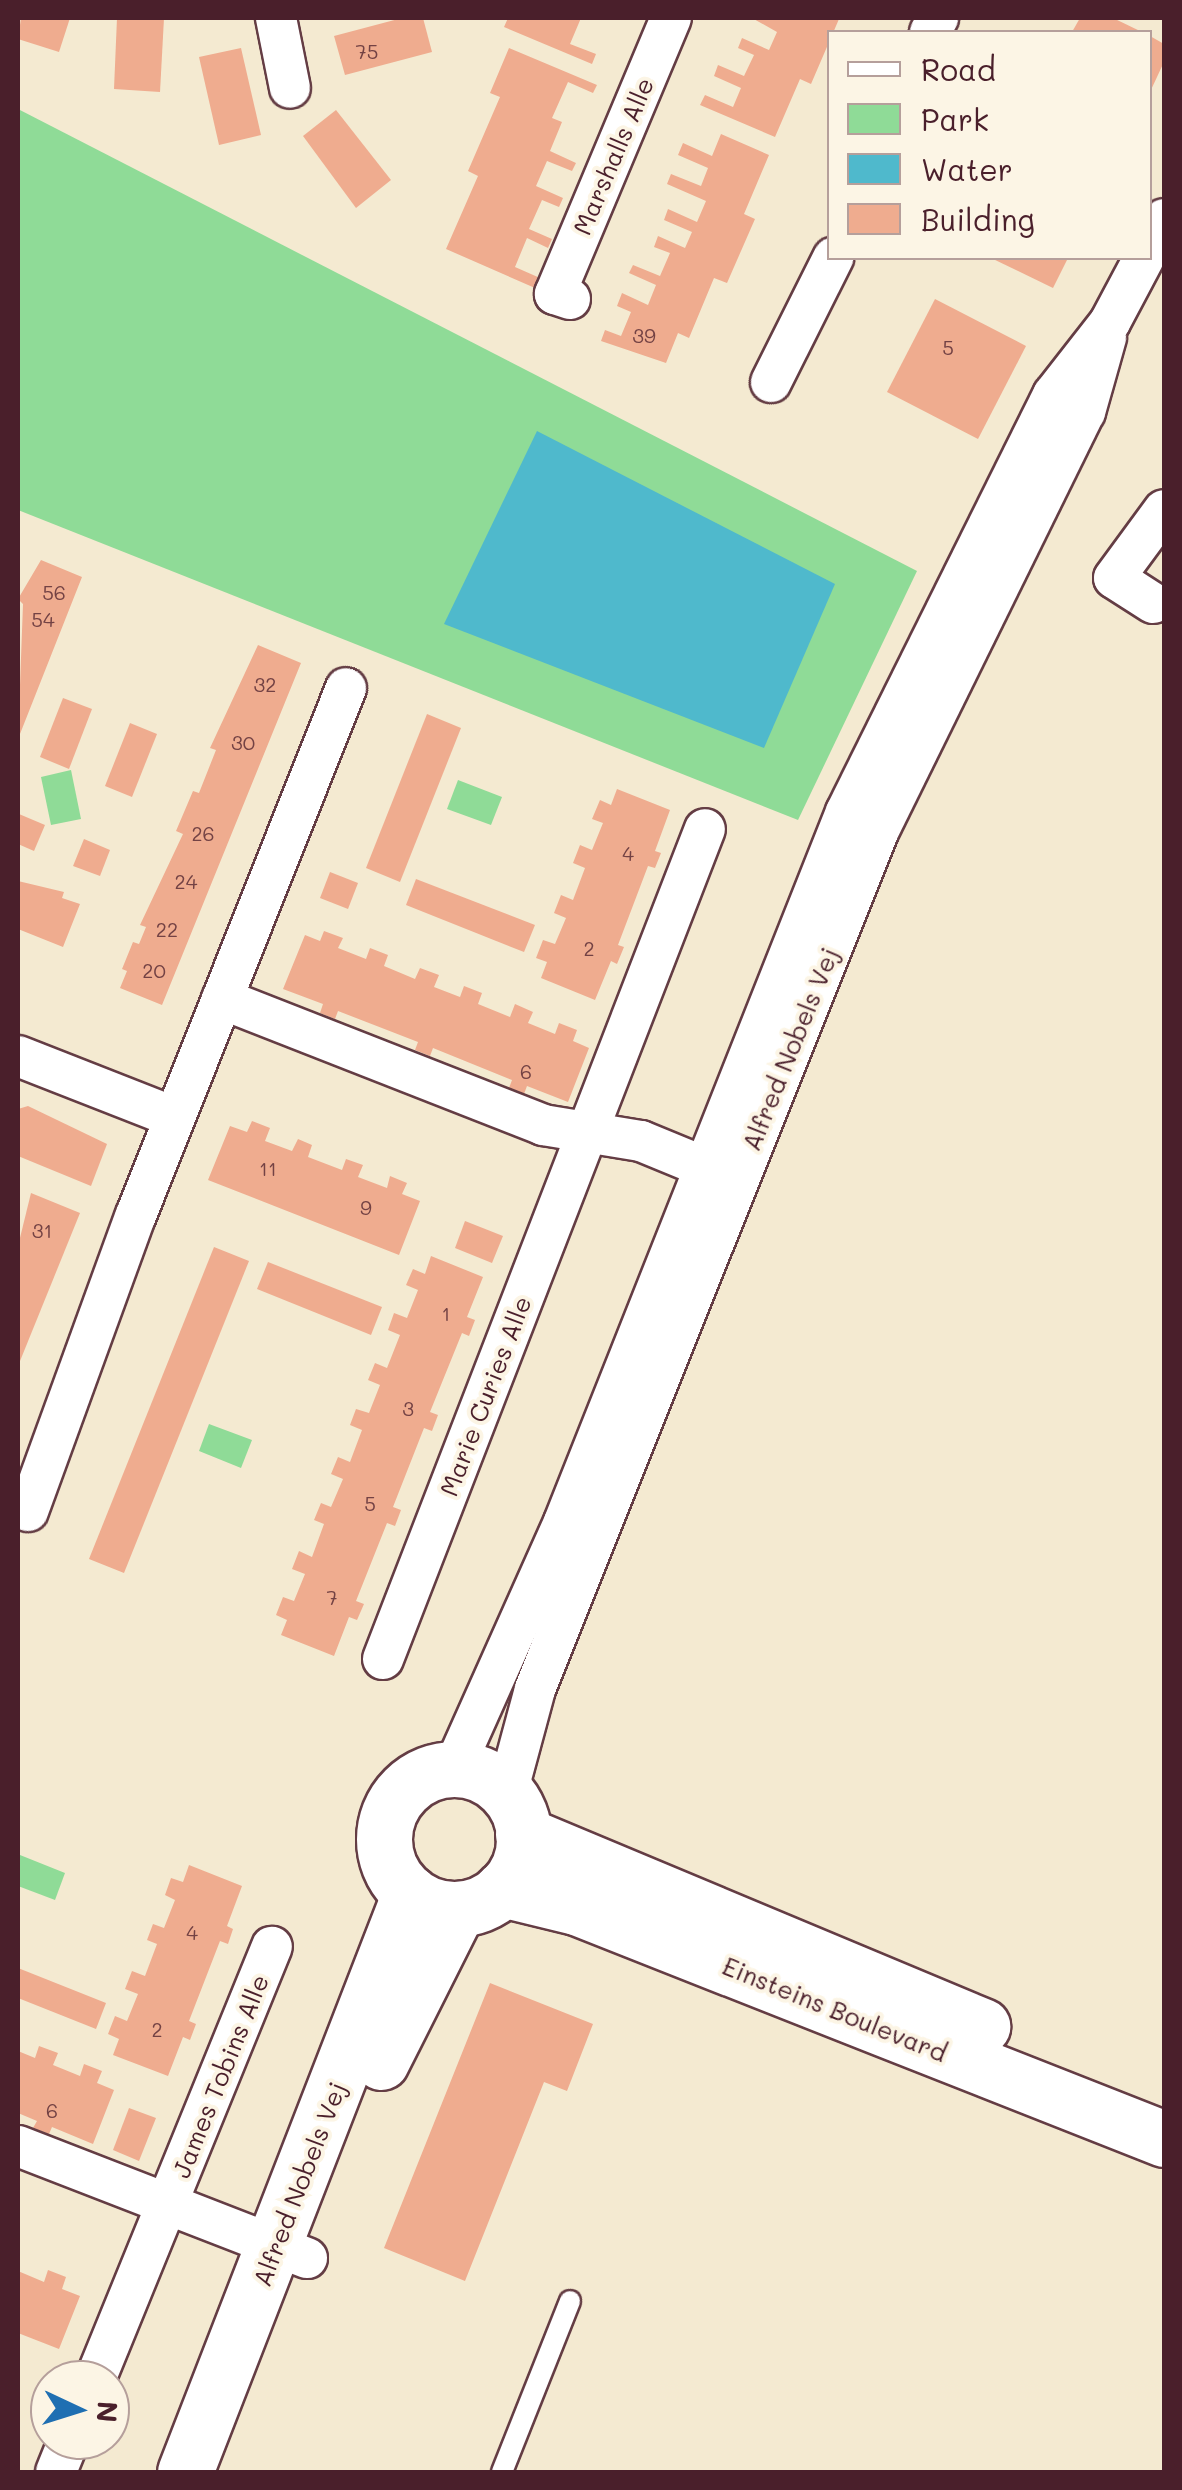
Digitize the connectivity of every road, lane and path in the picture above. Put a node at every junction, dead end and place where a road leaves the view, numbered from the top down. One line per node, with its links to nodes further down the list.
1 (276, 18): 3 (street)
2 (671, 18): 6 (street, Marshalls Alle)
3 (290, 88)
4 (832, 260): 7 (street)
5 (1146, 260): 16 (street, Alfred Nobels Vej)
6 (563, 297)
7 (772, 382)
8 (1164, 510): 9 (street)
9 (1154, 603)
10 (346, 688): 12 (street)
11 (705, 830): 15 (street, Marie Curies Alle)
12 (222, 998): 14 (street); 15 (street)
13 (18, 1056): 14 (street)
14 (174, 1118): 17 (street)
15 (587, 1133): 16 (street); 18 (street, Marie Curies Alle)
16 (719, 1173): 19 (street, Alfred Nobels Vej); 20 (street, Alfred Nobels Vej)
17 (28, 1511)
18 (383, 1660)
19 (454, 1768): 20 (street); 21 (street)
20 (515, 1813): 21 (street); 23 (street, Einsteins Boulevard)
21 (456, 1897): 24 (street, Einsteins Boulevard); 27 (street, Alfred Nobels Vej)
22 (272, 1948): 26 (street, James Tobins Alle)
23 (1164, 2100)
24 (1164, 2139)
25 (18, 2146): 26 (street, James Tobins Alle)
26 (168, 2205): 27 (street, James Tobins Alle); 29 (street, James Tobins Alle)
27 (291, 2252): 30 (street, Alfred Nobels Vej); 31 (street, Alfred Nobels Vej)
28 (570, 2301): 32 (lane)
29 (104, 2360)
30 (185, 2472)
31 (220, 2472)
32 (502, 2472)

